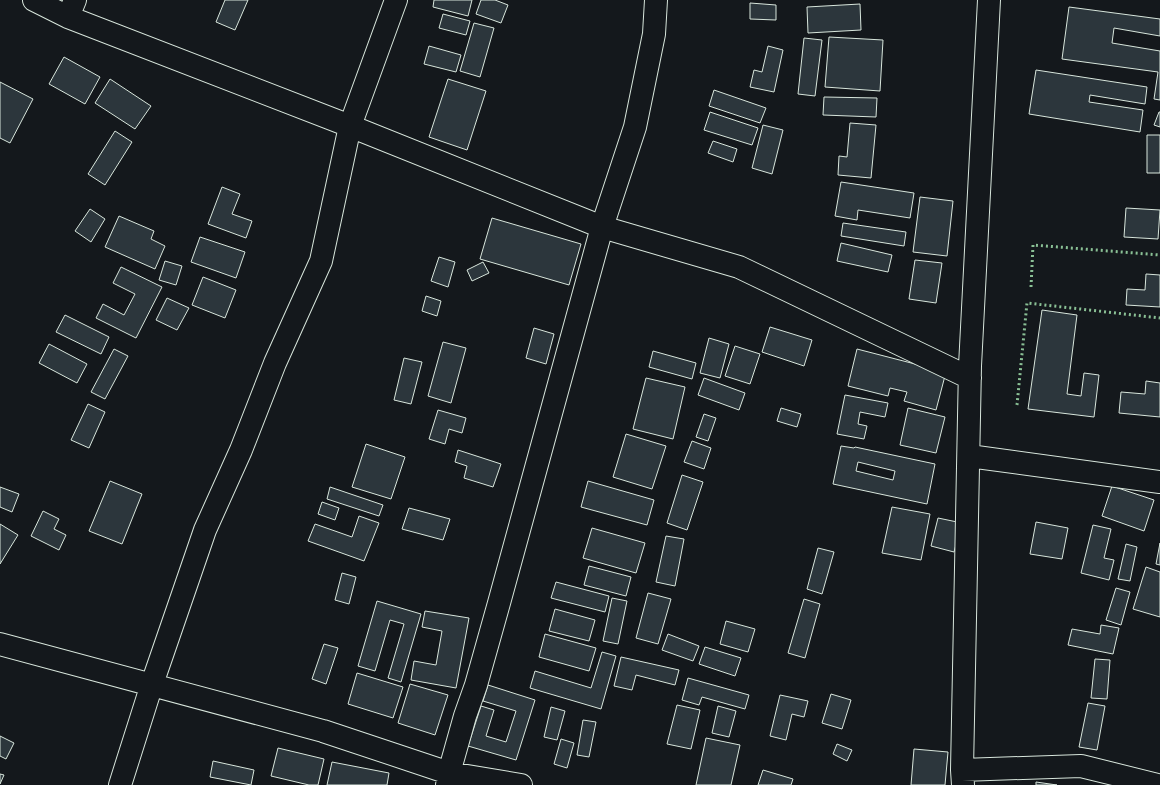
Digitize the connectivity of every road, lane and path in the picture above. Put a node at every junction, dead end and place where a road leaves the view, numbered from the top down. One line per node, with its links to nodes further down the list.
1 (34, 0): 5 (street)
2 (396, 0): 6 (street)
3 (656, 0): 7 (street)
4 (989, 0): 8 (street)
5 (72, 9): 6 (street)
6 (350, 126): 7 (street); 12 (street)
7 (602, 227): 8 (street); 14 (street)
8 (970, 378): 9 (street)
9 (968, 456): 10 (street); 13 (street)
10 (1160, 482)
11 (0, 644): 12 (street)
12 (152, 684): 14 (street); 15 (street)
13 (963, 778): 17 (street)
14 (448, 779): 16 (street)
15 (120, 785)
16 (522, 785)
17 (1158, 785)

